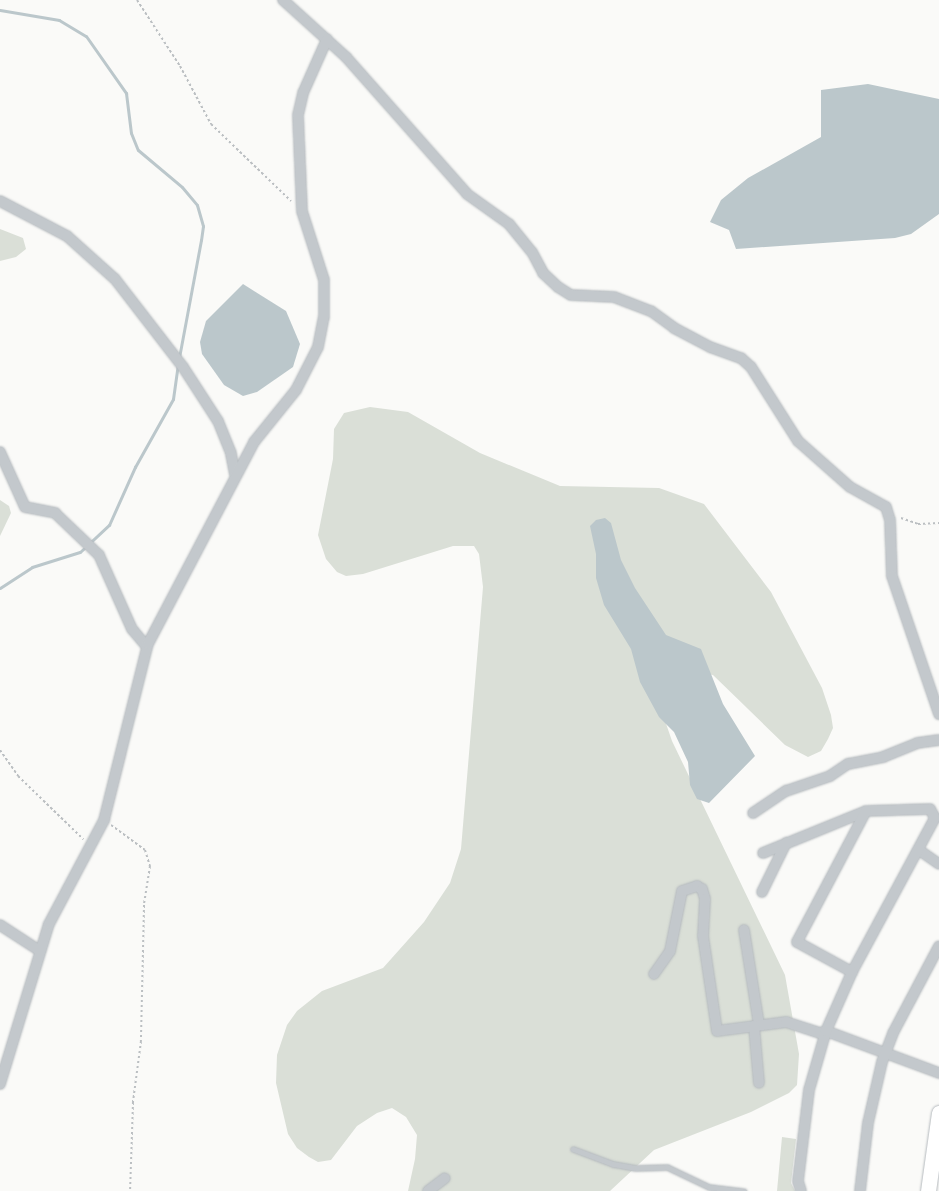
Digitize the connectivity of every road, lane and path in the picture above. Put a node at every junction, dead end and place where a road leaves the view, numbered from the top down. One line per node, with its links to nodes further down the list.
1 (137, 0): 5 (path)
2 (283, 0): 3 (street)
3 (327, 39): 5 (street); 8 (street)
4 (0, 201): 7 (street)
5 (302, 211): 7 (street)
6 (0, 452): 10 (street)
7 (235, 475): 10 (street)
8 (889, 515): 9 (path); 11 (street)
9 (939, 523)
10 (147, 647): 16 (street)
11 (939, 714)
12 (939, 740): 15 (street)
13 (0, 750): 18 (path)
14 (866, 811): 17 (street); 19 (street); 27 (street)
15 (753, 813)
16 (104, 820): 18 (street); 38 (path)
17 (786, 843): 20 (street); 22 (street)
18 (91, 845): 26 (street)
19 (919, 850): 21 (street); 27 (street)
20 (763, 853)
21 (939, 864)
22 (762, 892)
23 (0, 925): 26 (street)
24 (744, 930): 29 (street)
25 (939, 946): 31 (street)
26 (40, 951): 34 (street)
27 (852, 972): 30 (street)
28 (654, 974): 29 (street)
29 (757, 1026): 30 (street); 33 (street)
30 (826, 1030): 31 (street); 41 (street)
31 (885, 1053): 32 (street); 42 (street)
32 (939, 1073)
33 (758, 1083)
34 (0, 1084)
35 (939, 1113): 43 (main road)
36 (574, 1149): 40 (lane)
37 (446, 1178): 39 (street)
38 (130, 1191)
39 (428, 1191)
40 (744, 1191)
41 (801, 1191)
42 (860, 1191)
43 (928, 1191)

